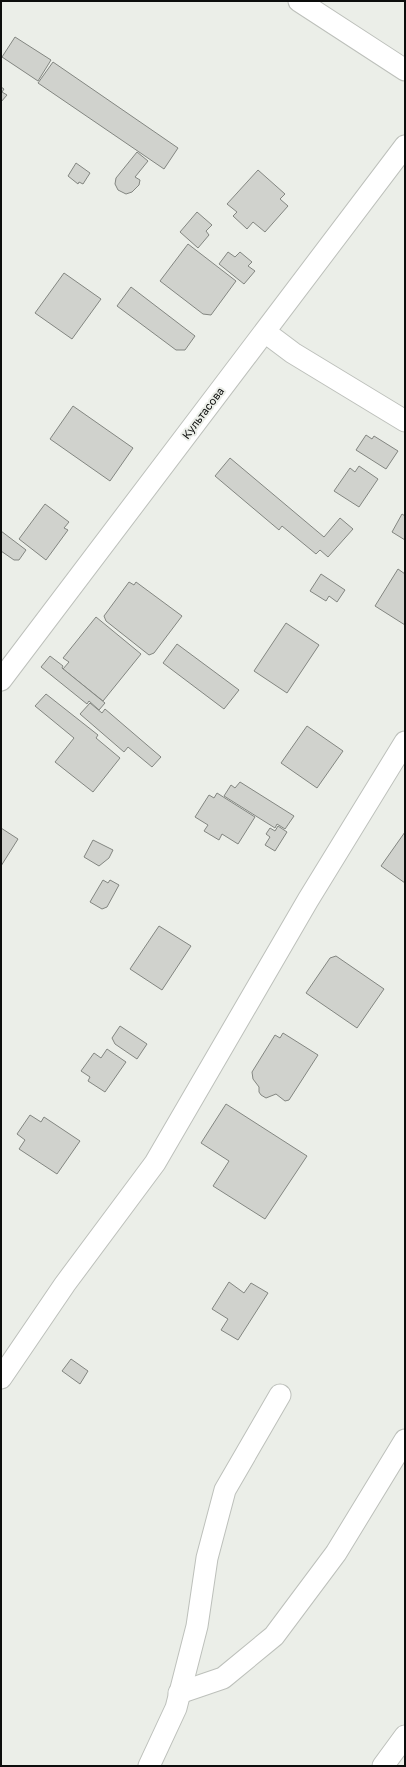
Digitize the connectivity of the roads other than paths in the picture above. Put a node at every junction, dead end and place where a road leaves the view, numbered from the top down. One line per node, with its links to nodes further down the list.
1 (299, 1): 2 (street)
2 (405, 70)
3 (405, 146): 4 (street, Культасова)
4 (266, 332): 5 (street); 6 (street, Культасова)
5 (405, 421)
6 (1, 680)
7 (405, 742): 8 (street)
8 (1, 1378)
9 (280, 1395): 11 (street)
10 (405, 1440): 11 (street)
11 (179, 1693): 13 (street)
12 (405, 1736): 14 (street)
13 (149, 1766)
14 (383, 1766)

